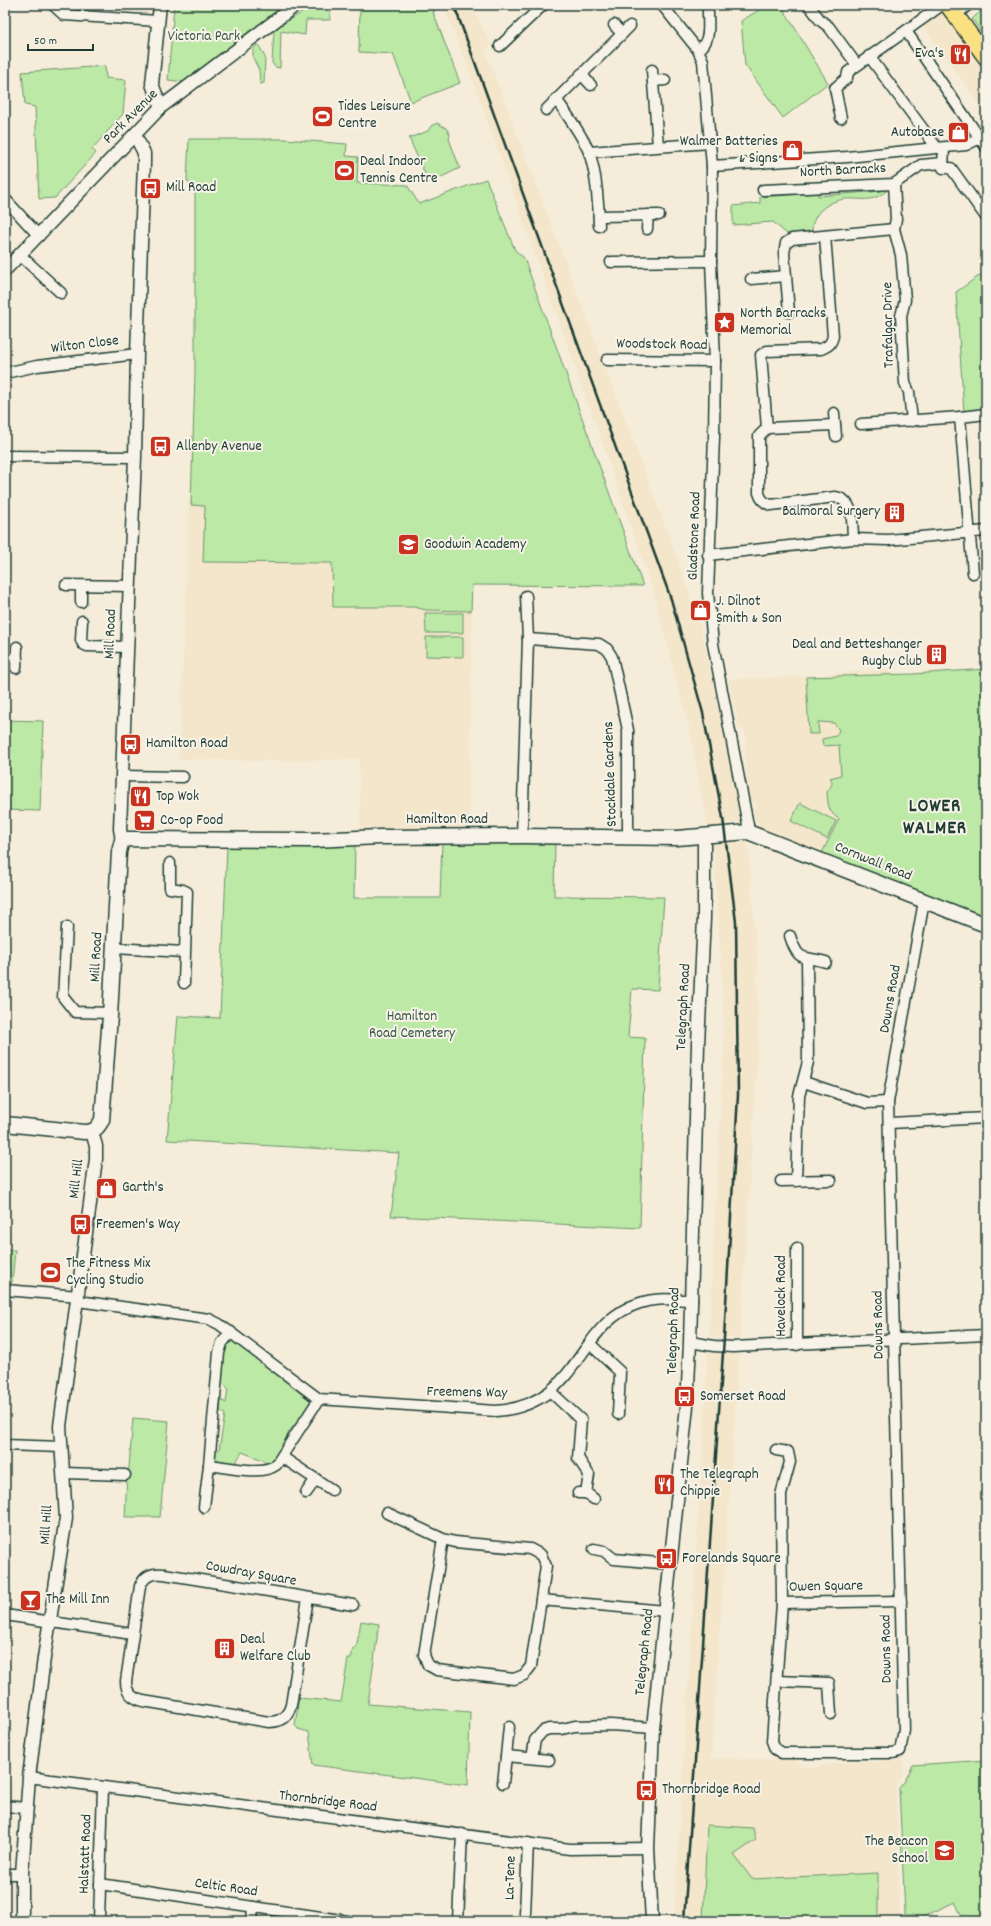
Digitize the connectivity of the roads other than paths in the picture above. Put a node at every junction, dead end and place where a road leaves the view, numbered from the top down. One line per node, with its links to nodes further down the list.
1 (53, 5): 10 (street)
2 (160, 5): 10 (street)
3 (296, 5): 26 (street, Park Avenue)
4 (543, 5): 15 (street)
5 (662, 5): 16 (street)
6 (708, 5): 16 (street)
7 (809, 5): 19 (street)
8 (942, 5): 13 (street)
9 (957, 8): 18 (main road)
10 (158, 21): 26 (street)
11 (614, 25): 14 (street)
12 (630, 26): 14 (street)
13 (906, 31): 17 (street); 30 (street)
14 (622, 34): 21 (street)
15 (500, 46)
16 (698, 50): 31 (street, Gladstone Road)
17 (869, 56): 28 (street); 33 (street)
18 (986, 57)
19 (854, 61)
20 (652, 70): 23 (street)
21 (581, 74): 24 (street); 25 (street)
22 (665, 80): 23 (street)
23 (653, 81): 32 (street)
24 (591, 85)
25 (556, 99): 27 (street); 34 (street)
26 (161, 107): 29 (street, Park Avenue)
27 (546, 110)
28 (840, 118)
29 (134, 135): 45 (street, Park Avenue); 55 (street, Mill Road)
30 (984, 140): 33 (street)
31 (710, 143): 32 (street); 35 (street, Gladstone Road)
32 (658, 146): 34 (street)
33 (941, 148): 35 (street); 36 (street)
34 (589, 152): 40 (street)
35 (712, 166): 48 (street, Gladstone Road)
36 (943, 166): 37 (street, North Barracks); 42 (street)
37 (894, 184): 38 (street, North Barracks); 44 (street)
38 (764, 190)
39 (5, 199): 45 (street)
40 (648, 215): 41 (street); 43 (street)
41 (660, 216)
42 (986, 217)
43 (647, 229)
44 (894, 230): 46 (street); 62 (street, Trafalgar Drive)
45 (39, 236): 47 (street, Park Avenue)
46 (825, 236): 51 (street); 65 (street)
47 (20, 255): 50 (street, Park Avenue); 53 (street)
48 (711, 261): 49 (street); 57 (street, Gladstone Road)
49 (611, 262)
50 (5, 270)
51 (786, 276): 52 (street); 54 (street)
52 (750, 279)
53 (61, 293)
54 (789, 312)
55 (137, 354): 58 (street, Wilton Close); 68 (street, Mill Road)
56 (607, 360): 57 (street, Woodstock Road)
57 (716, 361): 72 (street, Gladstone Road)
58 (5, 373)
59 (834, 413): 64 (street)
60 (986, 414): 61 (street)
61 (960, 417): 62 (street); 70 (street)
62 (912, 421): 63 (street)
63 (861, 424)
64 (835, 425): 65 (street); 66 (street)
65 (767, 428): 71 (street)
66 (836, 436)
67 (5, 456): 68 (street)
68 (136, 458): 76 (street, Mill Road)
69 (986, 531): 70 (street)
70 (970, 532): 71 (street); 73 (street)
71 (853, 539): 72 (street)
72 (708, 555): 86 (street, Gladstone Road)
73 (973, 573)
74 (66, 585): 75 (street)
75 (81, 586): 76 (street); 78 (street)
76 (129, 586): 82 (street, Mill Road)
77 (526, 596): 80 (street)
78 (81, 602)
79 (82, 621): 82 (street)
80 (528, 639): 87 (street); 88 (street, Stockdale Gardens)
81 (17, 647): 83 (street)
82 (127, 647): 84 (street, Mill Road)
83 (5, 658)
84 (122, 776): 85 (street); 90 (street, Mill Road)
85 (183, 777)
86 (748, 832): 89 (main road, Hamilton Road); 92 (main road, Cornwall Road)
87 (522, 836): 88 (main road, Hamilton Road); 90 (main road, Hamilton Road)
88 (628, 837): 89 (main road, Hamilton Road)
89 (704, 837): 114 (street, Telegraph Road)
90 (122, 840): 96 (main road, Mill Road)
91 (170, 863): 97 (street)
92 (924, 901): 93 (main road, Cornwall Road); 103 (street, Downs Road)
93 (986, 925)
94 (67, 927): 101 (street)
95 (790, 936): 98 (street)
96 (114, 948): 97 (street); 101 (main road, Mill Road)
97 (184, 952): 100 (street)
98 (806, 959): 99 (street); 102 (street)
99 (826, 962)
100 (184, 983)
101 (111, 1013): 107 (main road, Mill Road)
102 (804, 1082): 103 (street); 110 (street)
103 (888, 1102): 105 (street, Downs Road)
104 (986, 1118): 105 (street)
105 (890, 1123): 117 (street, Downs Road)
106 (5, 1124): 107 (main road)
107 (92, 1132): 113 (street, Mill Hill)
108 (831, 1180): 110 (street)
109 (781, 1181): 110 (street)
110 (796, 1181)
111 (797, 1248): 120 (street, Havelock Road)
112 (6, 1290): 113 (street)
113 (78, 1298): 115 (street); 125 (street, Mill Hill)
114 (692, 1300): 118 (street, Telegraph Road); 119 (street, Freemens Way)
115 (230, 1332): 122 (street); 128 (street)
116 (986, 1335): 117 (street)
117 (894, 1339): 120 (street); 142 (street, Downs Road)
118 (690, 1342): 120 (street); 139 (street, Telegraph Road)
119 (590, 1344): 121 (street, Freemens Way); 123 (street)
120 (797, 1345)
121 (551, 1392): 122 (street, Freemens Way); 134 (street)
122 (319, 1399): 127 (street)
123 (618, 1414)
124 (5, 1445): 125 (street)
125 (61, 1447): 129 (street, Mill Hill)
126 (776, 1450): 143 (street)
127 (282, 1457): 128 (street); 131 (street)
128 (209, 1466): 135 (street)
129 (64, 1473): 130 (street); 147 (street, Mill Hill)
130 (125, 1475)
131 (316, 1479): 132 (street); 133 (street)
132 (332, 1490)
133 (306, 1493)
134 (586, 1495)
135 (204, 1507)
136 (388, 1513): 137 (street)
137 (443, 1539): 141 (street); 141 (street)
138 (594, 1549): 139 (street)
139 (670, 1564): 145 (street, Telegraph Road)
140 (308, 1598): 144 (street); 148 (street, Cowdray Square); 148 (street, Cowdray Square)
141 (542, 1600): 145 (street)
142 (901, 1601): 143 (street, Owen Square); 153 (street, Downs Road)
143 (782, 1603): 149 (street, Owen Square)
144 (353, 1605)
145 (666, 1611): 152 (street, Telegraph Road)
146 (5, 1615): 147 (street)
147 (51, 1622): 148 (street); 157 (street, Mill Hill)
148 (132, 1634)
149 (777, 1681): 150 (street); 153 (street, Owen Square)
150 (831, 1714)
151 (509, 1727): 154 (street)
152 (653, 1728): 155 (street); 164 (street, Telegraph Road)
153 (900, 1750)
154 (506, 1756): 155 (street); 158 (street)
155 (532, 1758): 156 (street)
156 (548, 1760)
157 (29, 1777): 159 (street, Thornbridge Road); 161 (street, Mill Hill)
158 (503, 1783)
159 (103, 1787): 162 (street, Thornbridge Road); 167 (street, Halstatt Road)
160 (5, 1806): 161 (street)
161 (26, 1808): 166 (street, Mill Hill)
162 (462, 1834): 163 (street, Thornbridge Road); 174 (street)
163 (528, 1843): 164 (street, Thornbridge Road); 169 (street, La-Tene)
164 (648, 1848): 175 (street, Telegraph Road)
165 (5, 1874): 166 (street)
166 (22, 1874): 170 (street, Mill Hill)
167 (100, 1884): 168 (street, Celtic Road); 171 (street, Halstatt Road)
168 (253, 1907): 172 (street); 173 (street, Celtic Road)
169 (525, 1914)
170 (22, 1921)
171 (99, 1921)
172 (252, 1921)
173 (348, 1921)
174 (458, 1921)
175 (652, 1921)

